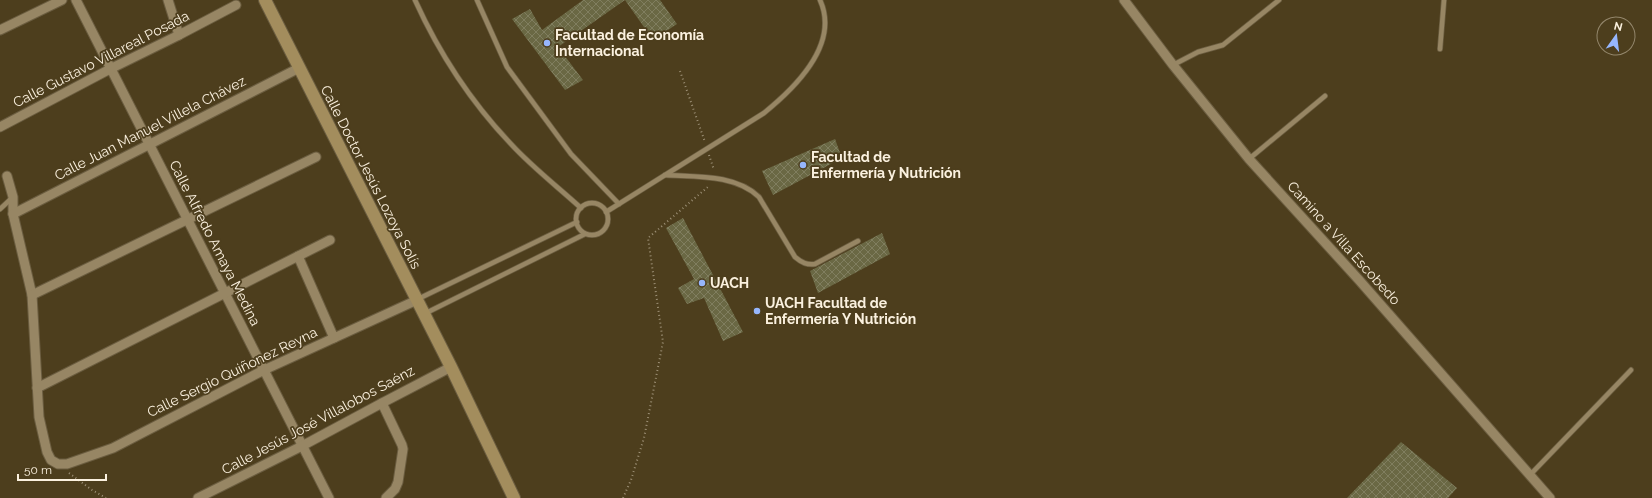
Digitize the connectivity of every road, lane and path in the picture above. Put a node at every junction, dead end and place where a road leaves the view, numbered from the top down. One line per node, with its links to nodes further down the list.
1 (62, 0): 12 (street)
2 (76, 0): 16 (street, Calle Alfredo Amaya Medina)
3 (168, 0): 13 (street)
4 (265, 0): 17 (street, Calle Doctor Jesús Lozoya Solís)
5 (415, 0): 30 (lane)
6 (477, 0): 29 (lane)
7 (820, 0): 22 (lane)
8 (1124, 0): 15 (street, Camino a Villa Escobedo)
9 (1278, 0): 15 (lane)
10 (1444, 0): 14 (lane)
11 (236, 5): 13 (street, Calle Gustavo Villareal Posada)
12 (0, 30)
13 (179, 35): 16 (street, Calle Gustavo Villareal Posada)
14 (1440, 49)
15 (1173, 65): 24 (street, Camino a Villa Escobedo)
16 (112, 68): 20 (street, Calle Gustavo Villareal Posada); 21 (street, Calle Alfredo Amaya Medina)
17 (299, 68): 21 (street, Calle Juan Manuel Villela Chávez); 42 (street, Calle Doctor Jesús Lozoya Solís)
18 (680, 71): 22 (path)
19 (1325, 96): 24 (lane)
20 (0, 127)
21 (149, 144): 33 (street, Calle Juan Manuel Villela Chávez); 34 (street, Calle Alfredo Amaya Medina)
22 (707, 148): 25 (lane); 27 (path)
23 (316, 157): 34 (street)
24 (1249, 159): 52 (street, Camino a Villa Escobedo)
25 (665, 175): 27 (lane); 29 (lane)
26 (7, 176): 28 (street)
27 (717, 179): 38 (lane); 58 (path)
28 (13, 197): 31 (lane); 33 (street)
29 (619, 204): 32 (lane)
30 (581, 208): 32 (lane); 35 (lane)
31 (0, 209)
32 (606, 212): 36 (lane)
33 (14, 214): 41 (street)
34 (188, 220): 40 (street, Calle Alfredo Amaya Medina); 41 (street)
35 (576, 222): 36 (lane); 42 (lane)
36 (585, 234): 43 (lane)
37 (330, 240): 39 (street)
38 (858, 241)
39 (298, 256): 40 (street); 44 (street)
40 (224, 292): 46 (street, Calle Alfredo Amaya Medina); 48 (street)
41 (32, 295): 48 (street)
42 (417, 300): 43 (street, Calle Doctor Jesús Lozoya Solís); 44 (street, Calle Sergio Quiñonez Reyna)
43 (424, 314): 45 (street, Calle Doctor Jesús Lozoya Solís)
44 (334, 338): 46 (street, Calle Sergio Quiñonez Reyna)
45 (451, 367): 49 (street, Calle Jesús José Villalobos Saénz); 57 (street, Calle Doctor Jesús Lozoya Solís)
46 (264, 370): 50 (street, Calle Alfredo Amaya Medina); 51 (street, Calle Sergio Quiñonez Reyna)
47 (1631, 370): 52 (lane)
48 (37, 388): 51 (street)
49 (382, 402): 50 (street, Calle Jesús José Villalobos Saénz); 56 (street)
50 (302, 446): 54 (street, Calle Jesús José Villalobos Saénz); 55 (street, Calle Alfredo Amaya Medina)
51 (58, 464): 53 (path)
52 (1530, 475): 59 (street, Camino a Villa Escobedo)
53 (106, 498)
54 (198, 498)
55 (329, 498)
56 (386, 498)
57 (514, 498)
58 (623, 498)
59 (1550, 498)

